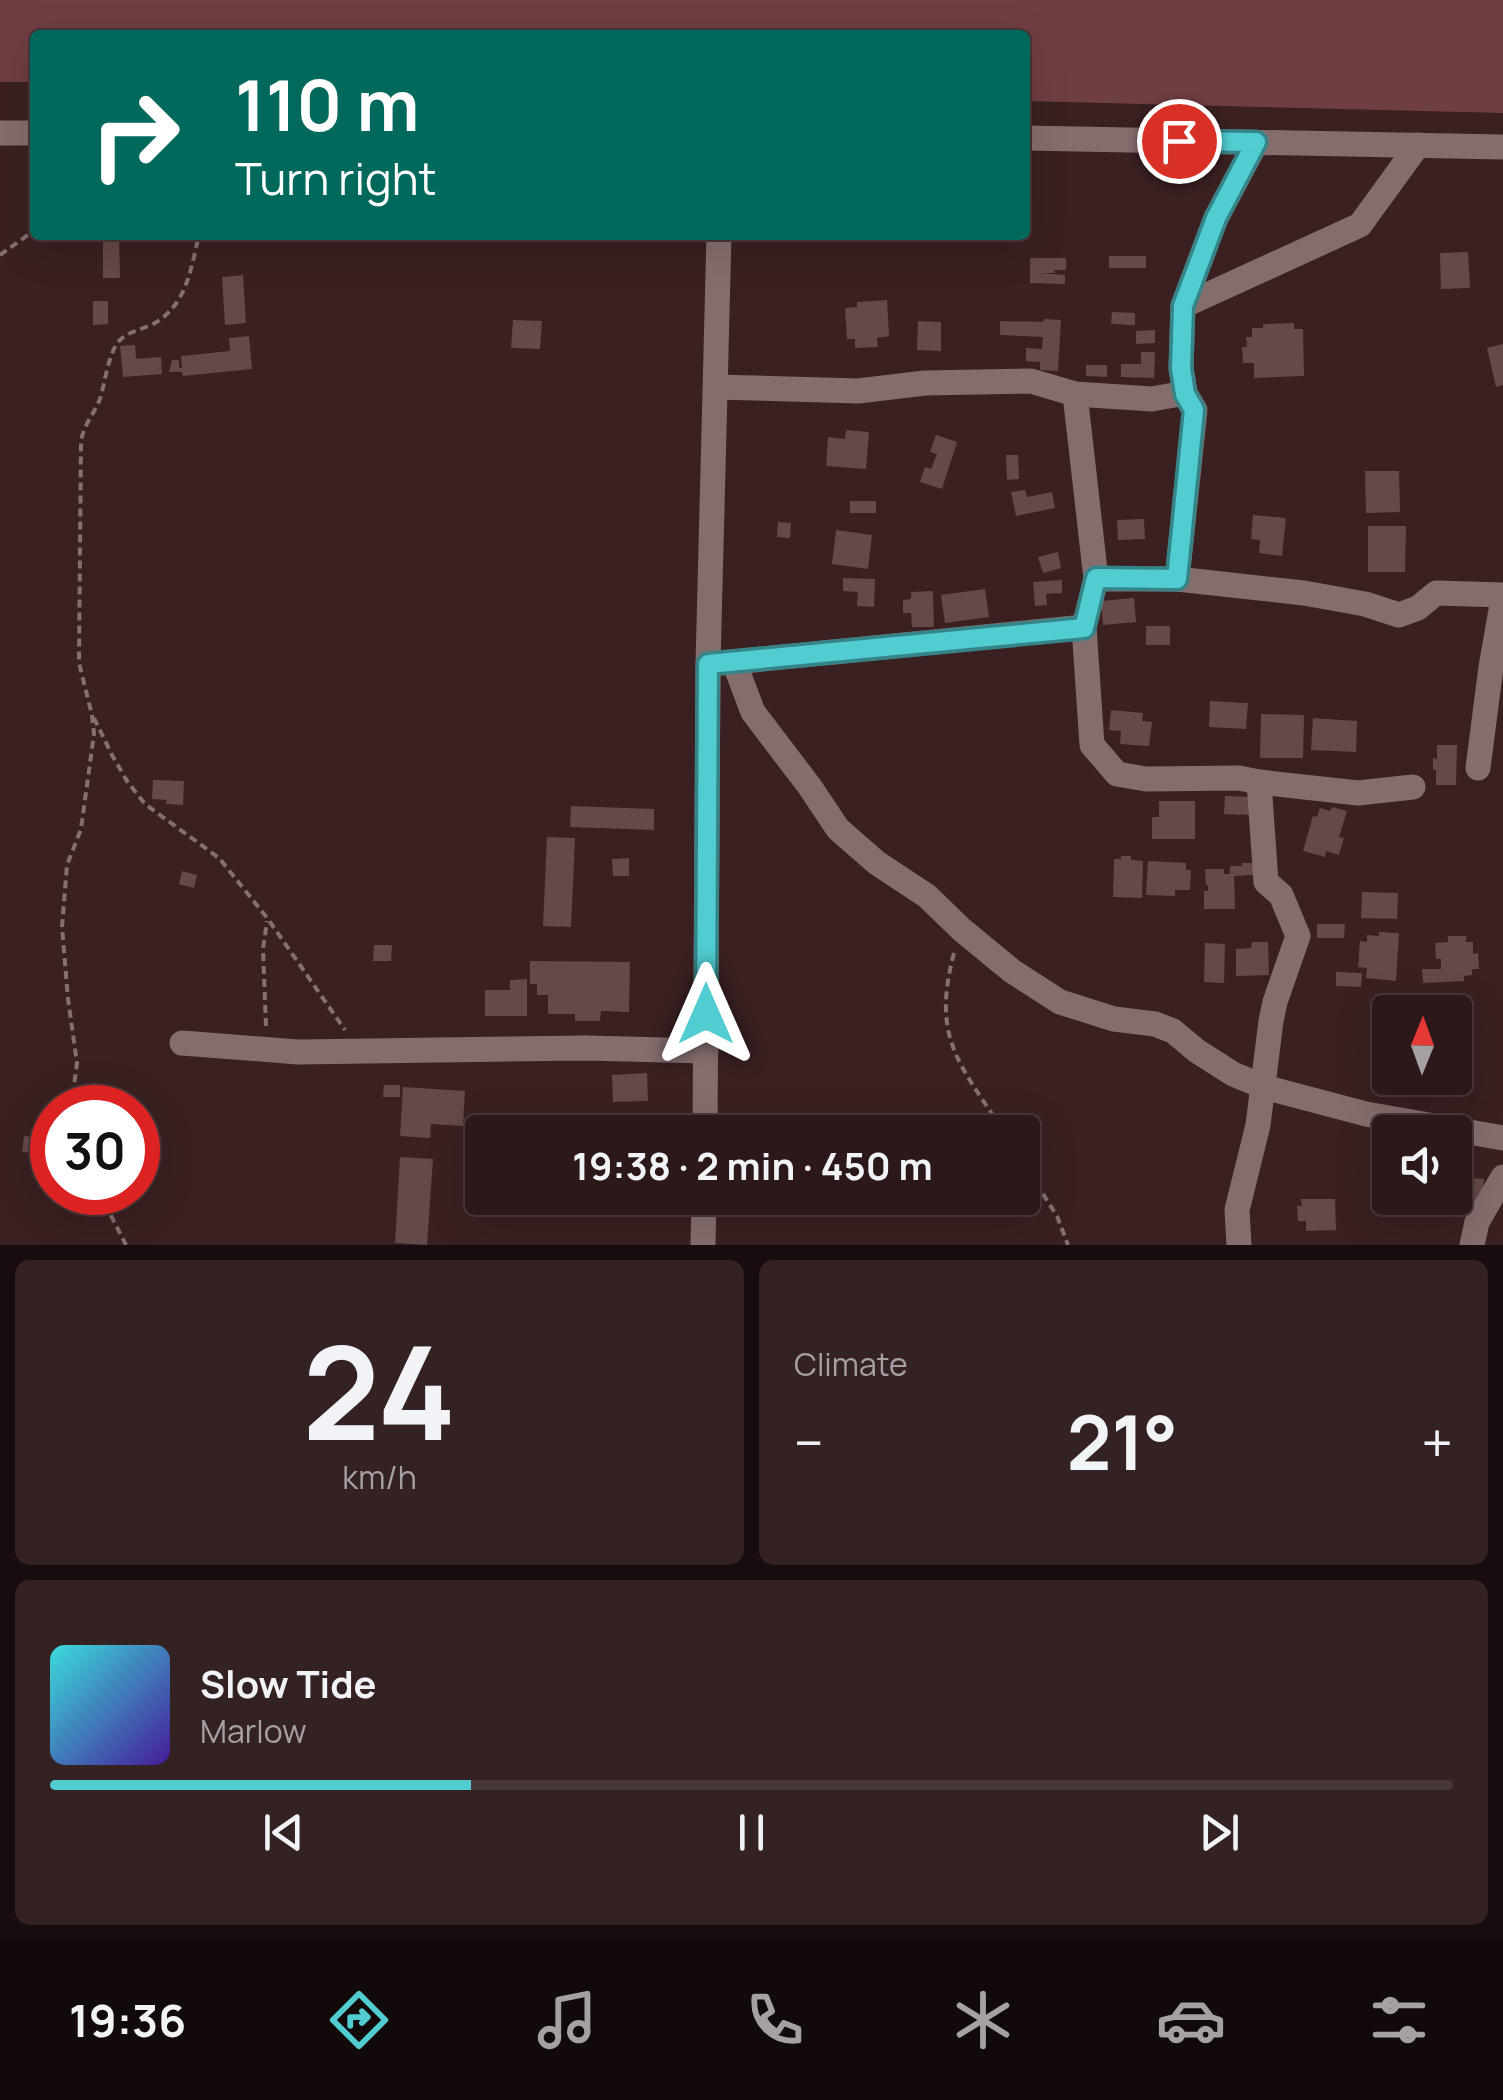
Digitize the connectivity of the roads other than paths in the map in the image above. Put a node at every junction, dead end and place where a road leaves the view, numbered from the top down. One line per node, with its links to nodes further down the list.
1 (0, 132): 2 (street)
2 (30, 132)
3 (1030, 138): 4 (street)
4 (1256, 142): 5 (street); 8 (street)
5 (1418, 145): 6 (street); 8 (street)
6 (1503, 146)
7 (719, 240): 9 (street)
8 (1183, 306): 11 (street)
9 (716, 386): 10 (street); 17 (street)
10 (1075, 394): 11 (street); 12 (street)
11 (1185, 394): 13 (street)
12 (1096, 578): 13 (street); 15 (street)
13 (1177, 579): 14 (street)
14 (1503, 597): 18 (street)
15 (1084, 628): 16 (street); 19 (street)
16 (734, 662): 17 (street); 23 (street)
17 (708, 664): 22 (street)
18 (1478, 768)
19 (1259, 782): 20 (street); 23 (street)
20 (1413, 788)
21 (182, 1043): 22 (street)
22 (706, 1051): 24 (street)
23 (1264, 1088): 25 (street); 29 (street)
24 (704, 1115)
25 (1503, 1138)
26 (1503, 1177): 30 (street)
27 (704, 1215): 28 (street)
28 (703, 1245)
29 (1239, 1245)
30 (1472, 1245)

